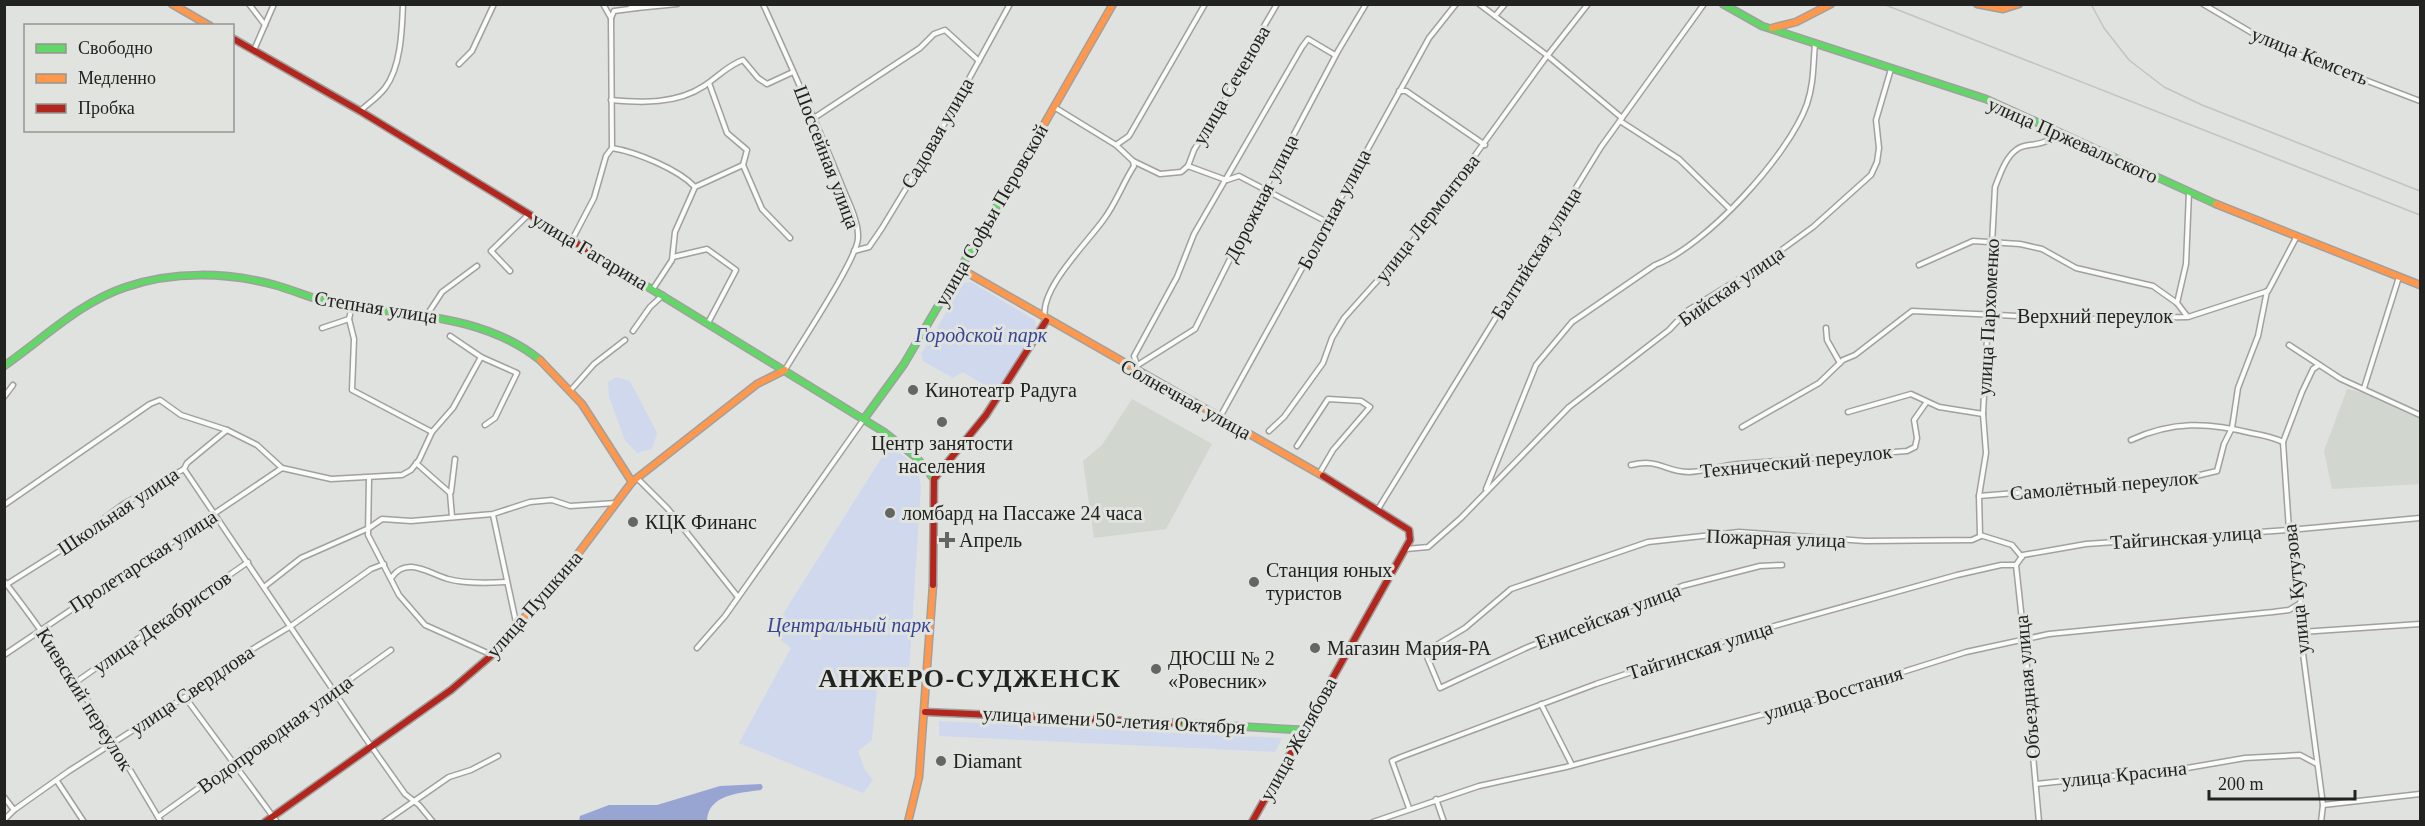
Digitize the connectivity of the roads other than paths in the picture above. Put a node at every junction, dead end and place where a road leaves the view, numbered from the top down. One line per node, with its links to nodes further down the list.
1 (172, 4): 28 (street)
2 (249, 4): 29 (street)
3 (274, 4): 29 (street)
4 (403, 4): 45 (street)
5 (494, 4): 37 (street)
6 (603, 4): 27 (street)
7 (628, 4): 25 (street)
8 (677, 4): 25 (street)
9 (763, 4): 39 (street, Шоссейная улица)
10 (1010, 4): 36 (street, Садовая улица)
11 (1113, 4): 44 (street, улица Софьи Перовской)
12 (1205, 4): 49 (street)
13 (1277, 4): 54 (street, улица Сеченова)
14 (1366, 4): 34 (street, Дорожная улица)
15 (1456, 4): 41 (street, Болотная улица)
16 (1479, 4): 26 (street)
17 (1505, 4): 26 (street)
18 (1588, 4): 35 (street, улица Лермонтова)
19 (1704, 4): 47 (street, Балтийская улица)
20 (1723, 4): 30 (street, улица Пржевальского)
21 (1831, 4): 30 (street)
22 (1977, 4): 23 (street)
23 (2019, 4)
24 (2203, 4): 43 (street, улица Кемсеть)
25 (637, 8): 27 (street)
26 (1495, 16): 35 (street)
27 (611, 18): 42 (street)
28 (207, 24)
29 (266, 25): 33 (street)
30 (1772, 28): 32 (street, улица Пржевальского)
31 (234, 39): 33 (street, улица Гагарина)
32 (1815, 44): 38 (street, улица Пржевальского); 59 (street, Бийская улица)
33 (254, 50): 45 (street, улица Гагарина)
34 (1335, 55): 55 (street); 57 (street, Дорожная улица)
35 (1548, 56): 47 (street); 50 (street, улица Лермонтова)
36 (979, 61): 46 (street); 66 (street, Садовая улица)
37 (459, 64)
38 (1891, 69): 48 (street, улица Пржевальского); 126 (street, Бийская улица)
39 (794, 72): 40 (street); 46 (street, Шоссейная улица)
40 (709, 83): 42 (street); 53 (street)
41 (1399, 92): 50 (street); 61 (street, Болотная улица)
42 (611, 100): 51 (street)
43 (2421, 101)
44 (1054, 107): 49 (street); 70 (street, улица Софьи Перовской)
45 (360, 111): 60 (street, улица Гагарина)
46 (814, 118): 66 (street, Шоссейная улица)
47 (1621, 120): 59 (street); 130 (street, Балтийская улица)
48 (2058, 132): 58 (street, улица Пржевальского); 65 (street, улица Пархоменко)
49 (1116, 145): 52 (street)
50 (1485, 145): 111 (street, улица Лермонтова)
51 (612, 148): 56 (street); 64 (street)
52 (1134, 161): 54 (street); 83 (street)
53 (743, 165): 56 (street); 63 (street)
54 (1188, 166): 55 (street)
55 (1226, 180): 57 (street); 95 (street)
56 (695, 186): 67 (street)
57 (1264, 189): 61 (street); 95 (street, Дорожная улица)
58 (2189, 192): 62 (street, улица Пржевальского); 77 (street)
59 (1730, 210): 126 (street, Бийская улица)
60 (529, 214): 64 (street, улица Гагарина); 71 (street)
61 (1327, 223): 105 (street, Болотная улица)
62 (2297, 236): 72 (street, улица Пржевальского); 75 (street, Самолётный переулок)
63 (790, 238)
64 (572, 240): 74 (street, улица Гагарина)
65 (1991, 243): 68 (street); 77 (street); 79 (street, улица Пархоменко)
66 (854, 251): 96 (street, Шоссейная улица)
67 (673, 257): 74 (street); 84 (street)
68 (1919, 265)
69 (477, 266): 80 (street)
70 (962, 269): 83 (street, Солнечная улица); 106 (street, улица Софьи Перовской)
71 (510, 271)
72 (2399, 277): 73 (street, улица Пржевальского); 98 (street)
73 (2421, 285)
74 (653, 289): 76 (street, улица Гагарина)
75 (2267, 291): 81 (street, Верхний переулок); 109 (street, Самолётный переулок)
76 (663, 295): 84 (street, улица Гагарина); 87 (street)
77 (2177, 303): 81 (street)
78 (352, 306): 80 (street, Степная улица); 82 (street); 94 (street, Степная улица)
79 (1988, 314): 81 (street, Верхний переулок); 92 (street, Верхний переулок); 103 (street, улица Пархоменко)
80 (427, 315): 99 (street, Степная улица)
81 (2188, 317)
82 (349, 319): 85 (street); 112 (street)
83 (1046, 321): 95 (street, Солнечная улица); 123 (street)
84 (708, 323): 96 (street, улица Гагарина)
85 (322, 328)
86 (1826, 328): 92 (street)
87 (633, 330)
88 (450, 336): 91 (street)
89 (625, 340): 99 (street)
90 (2289, 345): 93 (street)
91 (481, 357): 107 (street); 112 (street)
92 (1840, 363): 108 (street, Верхний переулок)
93 (2319, 365): 98 (street); 114 (street, улица Кутузова)
94 (4, 366)
95 (1135, 367): 105 (street, Солнечная улица)
96 (785, 370): 106 (street, улица Гагарина); 124 (street, улица Пушкина)
97 (13, 385): 100 (street)
98 (2364, 388): 104 (street)
99 (571, 390): 124 (street, Степная улица)
100 (4, 397)
101 (1926, 404): 102 (street); 103 (street); 118 (street, Технический переулок)
102 (1848, 412)
103 (1983, 414): 127 (street, улица Пархоменко)
104 (2421, 415)
105 (1219, 418): 121 (street, Солнечная улица)
106 (864, 419): 123 (street, улица Гагарина); 149 (street, улица Софьи Перовской)
107 (485, 425)
108 (1742, 427)
109 (2232, 428): 113 (street); 114 (street); 127 (street, Самолётный переулок)
110 (227, 430): 119 (street); 120 (street, Школьная улица); 129 (street)
111 (1269, 431)
112 (432, 432): 117 (street)
113 (2131, 440)
114 (2283, 442): 137 (street, улица Кутузова)
115 (1297, 446): 121 (street)
116 (455, 459): 125 (street)
117 (417, 461): 122 (street); 125 (street)
118 (1631, 465)
119 (282, 468): 122 (street); 131 (street, Пролетарская улица)
120 (184, 469): 131 (street); 147 (street, Школьная улица)
121 (1318, 474): 130 (street, Солнечная улица)
122 (369, 479): 135 (street)
123 (934, 479): 168 (street)
124 (634, 480): 128 (street, улица Пушкина); 149 (street)
125 (450, 493): 133 (street)
126 (1483, 495): 139 (street, Бийская улица)
127 (1979, 496): 138 (street, улица Пархоменко)
128 (617, 503): 132 (street); 156 (street, улица Пушкина)
129 (4, 505)
130 (1378, 509): 136 (street, Солнечная улица)
131 (215, 514): 141 (street); 155 (street, Пролетарская улица)
132 (493, 514): 133 (street); 146 (street)
133 (452, 517): 135 (street)
134 (2421, 518): 137 (street, Тайгинская улица)
135 (369, 528): 142 (street); 148 (street)
136 (1409, 530): 139 (street, улица Желябова)
137 (2289, 530): 140 (street, Тайгинская улица); 150 (street, улица Кутузова)
138 (1981, 536): 140 (street, Пожарная улица); 164 (street, Пожарная улица)
139 (1406, 549): 169 (street, улица Желябова)
140 (2023, 556): 144 (street)
141 (248, 562): 148 (street); 163 (street, улица Декабристов)
142 (384, 564): 145 (street); 154 (street, улица Свердлова)
143 (1782, 565): 164 (street, Енисейская улица)
144 (2016, 565): 158 (street, Объездная улица); 167 (street, Тайгинская улица)
145 (392, 577): 146 (street); 162 (street)
146 (506, 582): 156 (street)
147 (5, 584): 155 (street, Киевский переулок)
148 (264, 587): 154 (street)
149 (738, 597): 159 (street, улица Софьи Перовской)
150 (2300, 604): 151 (street, улица Восстания); 152 (street, улица Кутузова)
151 (2289, 610): 152 (street); 158 (street, улица Восстания)
152 (2299, 614): 157 (street, улица Кутузова)
153 (2421, 624): 157 (street)
154 (291, 626): 165 (street); 166 (street, улица Свердлова)
155 (41, 628): 161 (street, Пролетарская улица); 163 (street, Киевский переулок)
156 (517, 628): 162 (street, улица Пушкина)
157 (2301, 632): 174 (street, улица Кутузова)
158 (2024, 639): 175 (street, улица Восстания); 177 (street, Объездная улица)
159 (697, 648)
160 (392, 650): 165 (street, Водопроводная улица)
161 (4, 655)
162 (492, 655): 171 (street, улица Пушкина)
163 (76, 682): 170 (street, Киевский переулок)
164 (1440, 688)
165 (335, 691): 171 (street); 173 (street, Водопроводная улица)
166 (185, 697): 170 (street, улица Свердлова); 173 (street)
167 (1541, 705): 175 (street); 183 (street, Тайгинская улица)
168 (925, 712): 169 (street, улица имени 50-летия Октября); 192 (street)
169 (1303, 730): 193 (street, улица Желябова)
170 (114, 742): 176 (street, улица Свердлова); 186 (street, Киевский переулок)
171 (373, 746): 181 (street); 185 (street, улица Пушкина)
172 (498, 756): 181 (street)
173 (234, 763): 185 (street); 186 (street, Водопроводная улица)
174 (2317, 764): 177 (street, улица Красина); 182 (street, улица Кутузова)
175 (1572, 765): 180 (street, улица Восстания)
176 (57, 781): 184 (street, улица Свердлова); 188 (street)
177 (2036, 783): 196 (street, Объездная улица)
178 (2421, 794): 182 (street)
179 (4, 797): 184 (street)
180 (1436, 800): 183 (street, улица Восстания); 195 (street)
181 (415, 801): 190 (street); 191 (street)
182 (2323, 805): 197 (street, улица Кутузова)
183 (1409, 808): 194 (street, улица Восстания)
184 (14, 810): 187 (street, улица Свердлова)
185 (275, 818): 189 (street, улица Пушкина)
186 (160, 819)
187 (4, 820)
188 (84, 822)
189 (265, 822)
190 (384, 822)
191 (433, 822)
192 (908, 822)
193 (1251, 822)
194 (1373, 822)
195 (1444, 822)
196 (2039, 822)
197 (2321, 822)

